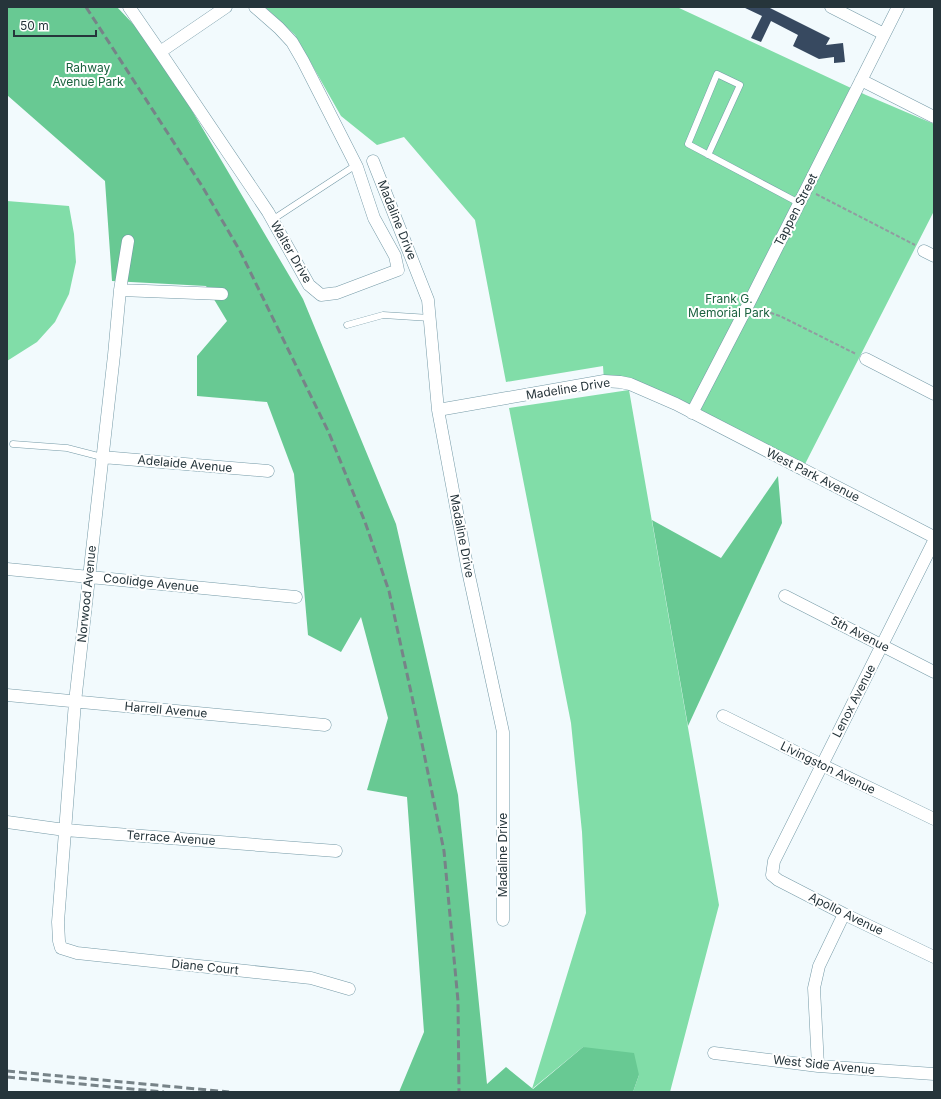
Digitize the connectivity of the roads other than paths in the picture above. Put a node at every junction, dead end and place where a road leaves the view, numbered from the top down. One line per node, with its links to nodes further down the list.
1 (129, 7): 7 (street, Walter Drive)
2 (226, 7): 7 (street)
3 (255, 7): 12 (street, Walter Drive)
4 (831, 7): 6 (street)
5 (898, 7): 6 (street, Tappen Street)
6 (884, 34): 8 (street, Tappen Street)
7 (160, 52): 14 (street, Walter Drive)
8 (861, 80): 9 (street); 13 (street, Tappen Street)
9 (934, 118)
10 (708, 155): 10 (lane); 13 (lane)
11 (373, 161): 18 (street, Madaline Drive)
12 (356, 165): 14 (lane); 14 (street, Walter Drive)
13 (799, 204): 23 (street, Tappen Street)
14 (272, 220)
15 (128, 241): 16 (street, Norwood Avenue)
16 (120, 290): 17 (street); 25 (street, Norwood Avenue)
17 (222, 294)
18 (430, 318): 19 (lane); 22 (street, Madaline Drive)
19 (346, 325)
20 (866, 359): 21 (street)
21 (934, 394)
22 (438, 410): 23 (street, Madeline Drive); 46 (street, Madaline Drive)
23 (692, 413): 27 (street, West Park Avenue)
24 (12, 444): 25 (lane)
25 (102, 457): 26 (street, Adelaide Avenue); 30 (street, Norwood Avenue)
26 (268, 471)
27 (934, 537)
28 (934, 542): 33 (street, Lenox Avenue)
29 (7, 569): 30 (street, Coolidge Avenue)
30 (89, 577): 32 (street, Coolidge Avenue); 36 (street, Norwood Avenue)
31 (785, 596): 33 (street, 5th Avenue)
32 (296, 597)
33 (882, 645): 34 (street, 5th Avenue); 39 (street, Lenox Avenue)
34 (934, 672)
35 (7, 695): 36 (street, Harrell Avenue)
36 (75, 702): 38 (street, Harrell Avenue); 42 (street, Norwood Avenue)
37 (723, 716): 39 (street, Livingston Avenue)
38 (325, 725)
39 (822, 765): 40 (street, Livingston Avenue); 44 (street, Lenox Avenue)
40 (934, 819)
41 (7, 822): 42 (street, Terrace Avenue)
42 (65, 830): 43 (street, Terrace Avenue); 47 (street, Norwood Avenue)
43 (336, 851)
44 (774, 861): 45 (street, Apollo Avenue)
45 (844, 914): 48 (street, Apollo Avenue); 51 (street)
46 (503, 920)
47 (61, 948): 49 (street, Diane Court)
48 (934, 957)
49 (349, 989)
50 (714, 1053): 51 (street, West Side Avenue)
51 (818, 1066): 52 (street, West Side Avenue)
52 (934, 1074)

